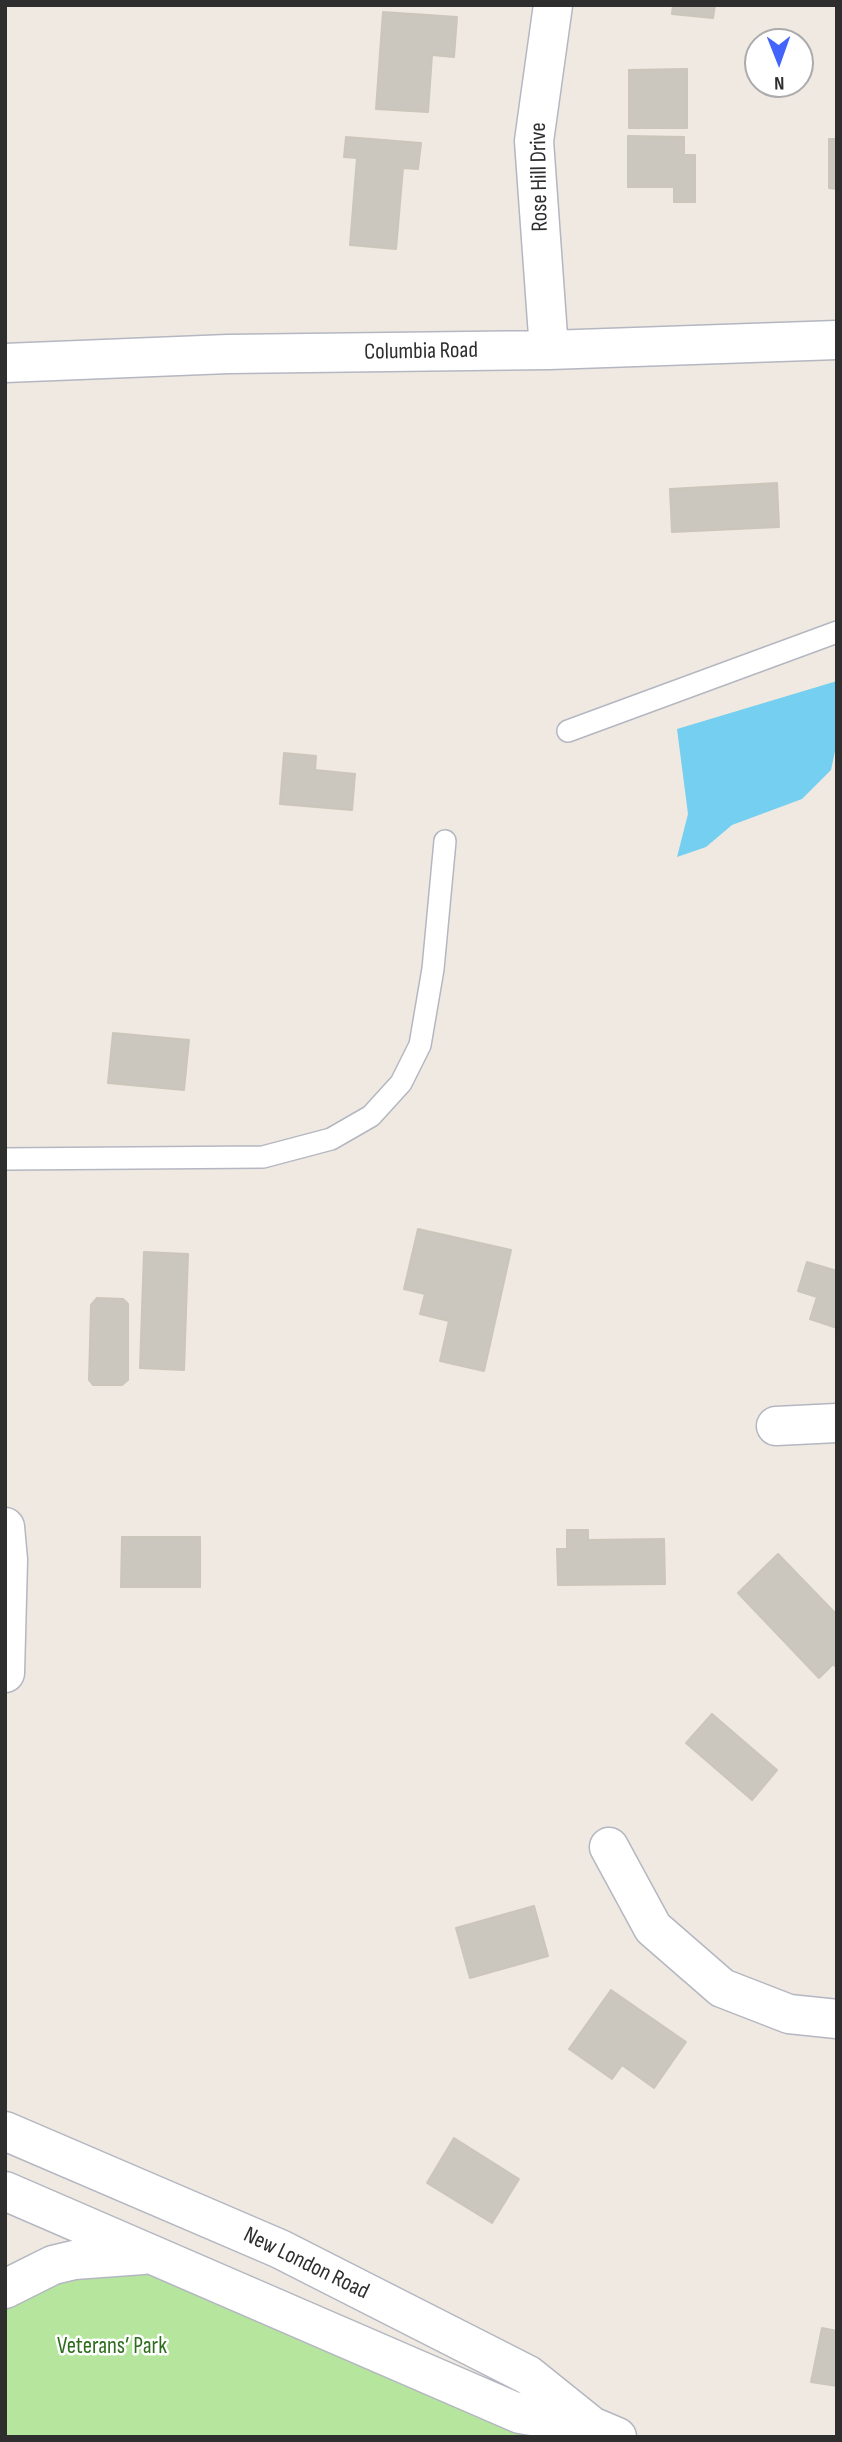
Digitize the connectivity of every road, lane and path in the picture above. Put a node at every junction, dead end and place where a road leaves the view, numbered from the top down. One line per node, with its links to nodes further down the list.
1 (553, 5): 3 (street, Rose Hill Drive)
2 (837, 340): 3 (street, Columbia Road)
3 (549, 350): 4 (street, Columbia Road)
4 (5, 363)
5 (837, 632): 6 (lane)
6 (568, 731)
7 (445, 841): 8 (lane)
8 (5, 1159)
9 (837, 1423): 10 (street)
10 (776, 1426)
11 (5, 1527): 12 (street)
12 (5, 1673)
13 (610, 1846): 14 (street)
14 (837, 2019)
15 (5, 2131): 19 (street, New London Road)
16 (5, 2192): 17 (street, New London Road)
17 (156, 2255): 18 (street); 19 (street, New London Road)
18 (5, 2289)
19 (604, 2431)

